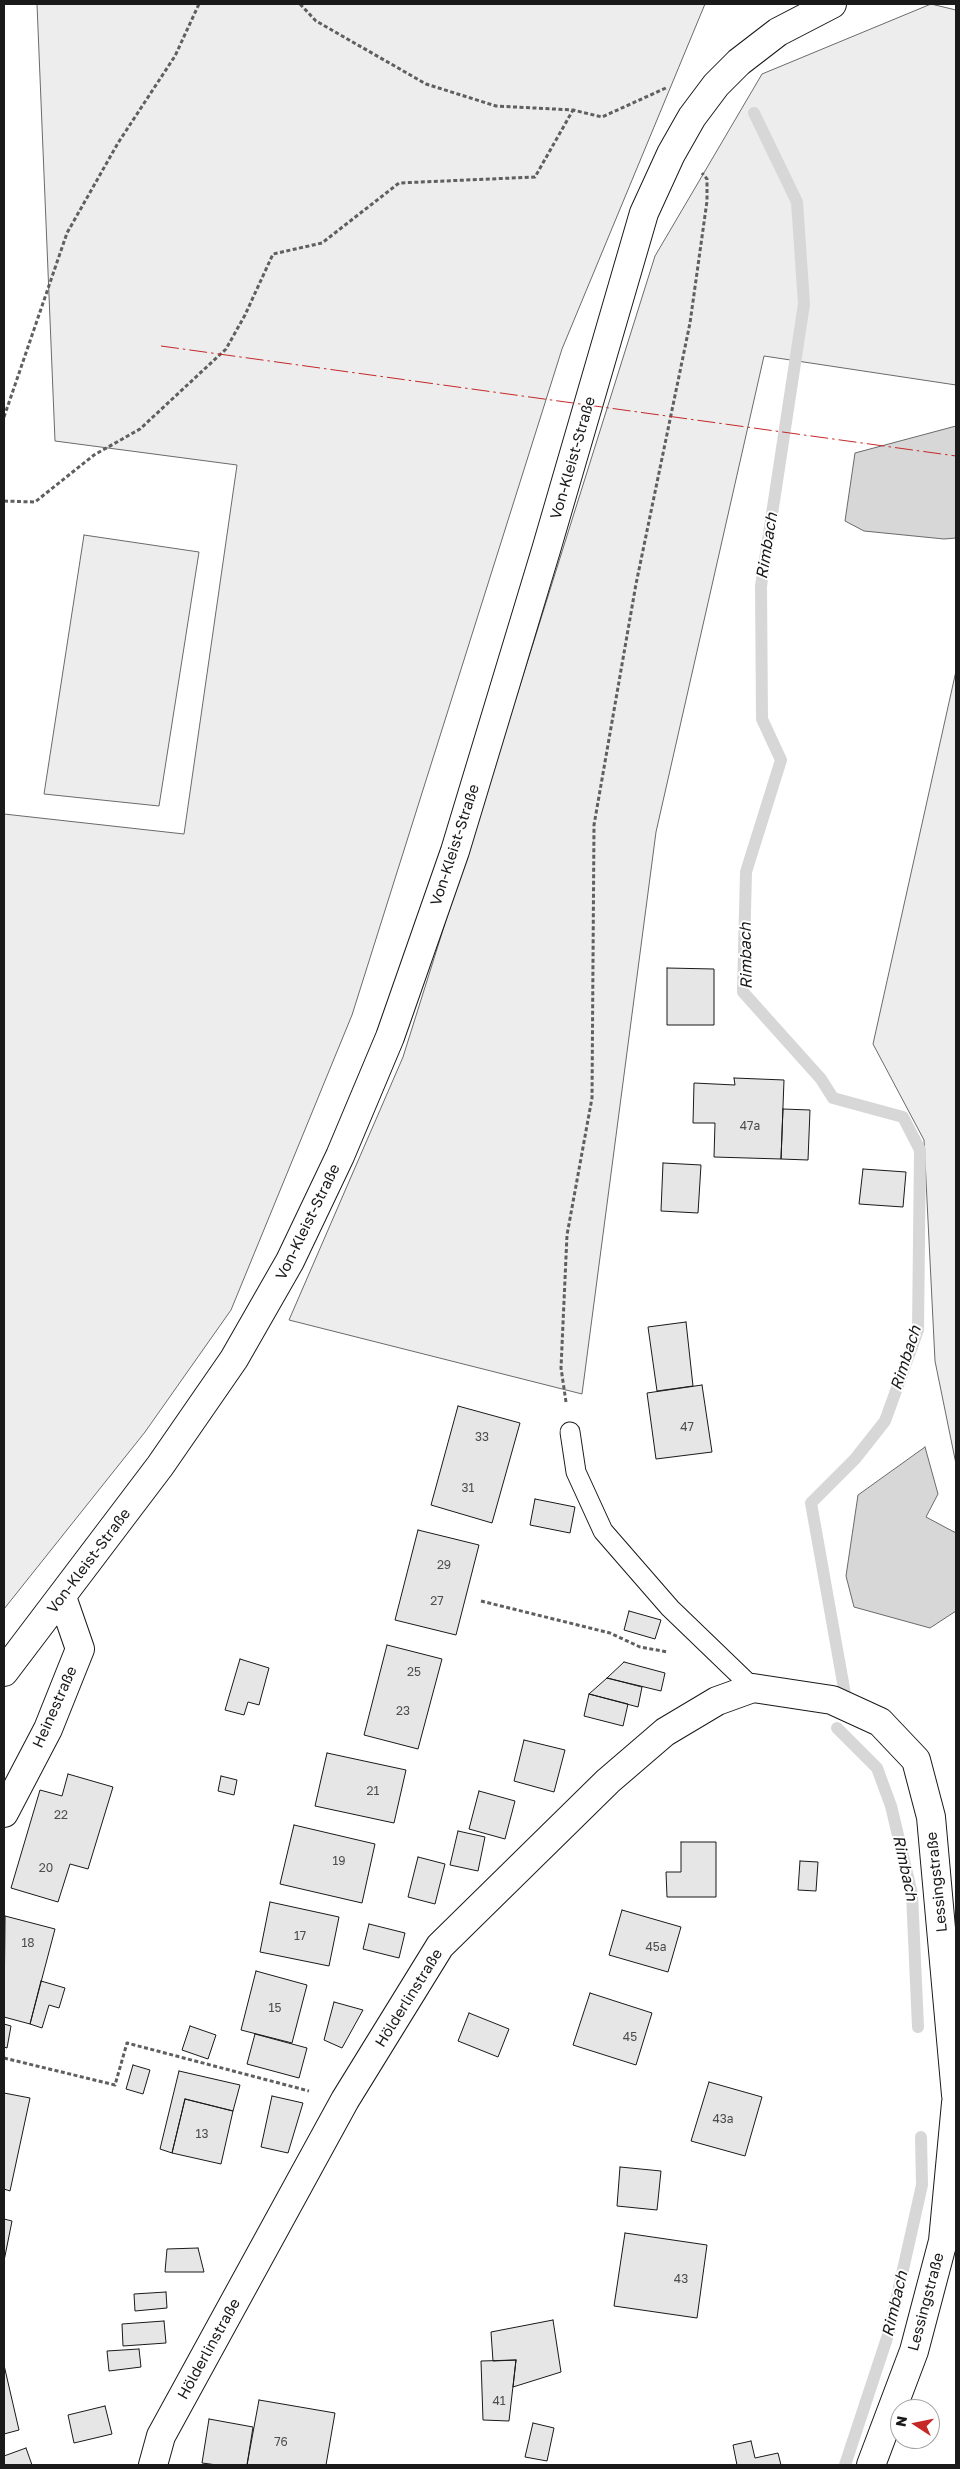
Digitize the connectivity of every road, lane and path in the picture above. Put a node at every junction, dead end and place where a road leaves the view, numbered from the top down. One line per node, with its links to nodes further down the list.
1 (199, 4): 7 (path)
2 (300, 4): 5 (path)
3 (832, 4): 4 (street, Von-Kleist-Straße)
4 (703, 103): 5 (path); 6 (street, Von-Kleist-Straße)
5 (573, 110): 8 (path)
6 (674, 150): 9 (path); 10 (street, Von-Kleist-Straße)
7 (4, 417)
8 (4, 501)
9 (570, 1432): 12 (lane)
10 (62, 1597): 13 (street, Von-Kleist-Straße); 16 (street, Heinestraße)
11 (481, 1601): 12 (path)
12 (725, 1663): 14 (lane)
13 (4, 1672)
14 (753, 1688): 15 (street, Hölderlinstraße); 19 (street, Hölderlinstraße)
15 (916, 1760): 18 (street, Lessingstraße)
16 (4, 1813)
17 (4, 2058): 19 (path)
18 (956, 2095)
19 (345, 2100): 21 (street, Hölderlinstraße)
20 (956, 2103): 22 (street, Lessingstraße)
21 (153, 2465)
22 (871, 2465)

